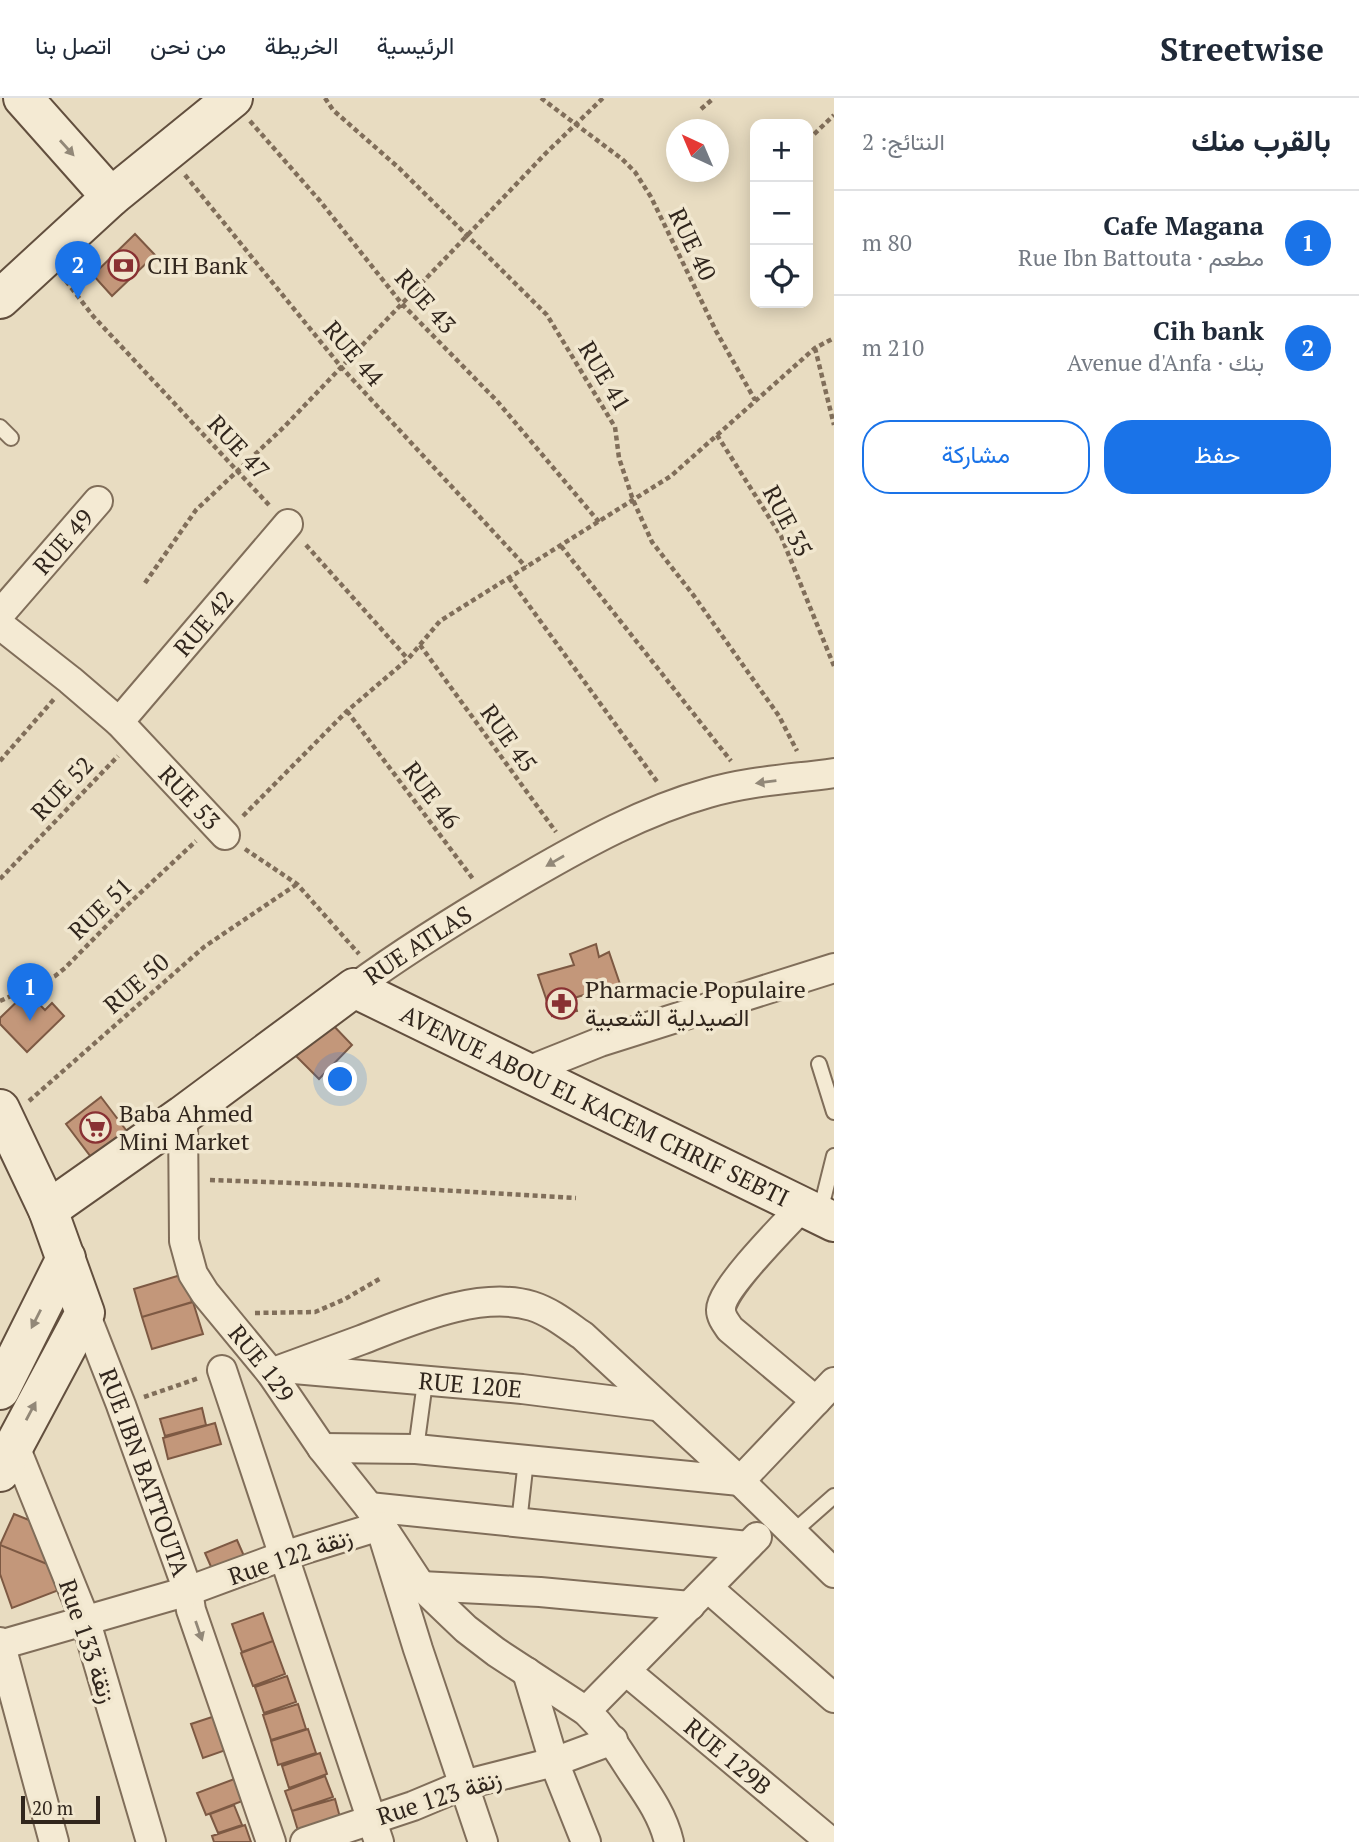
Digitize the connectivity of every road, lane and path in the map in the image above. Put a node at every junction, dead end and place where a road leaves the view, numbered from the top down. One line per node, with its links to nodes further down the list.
1 (7, 98): 8 (street)
2 (23, 98): 14 (street, one-way to 14)
3 (325, 98): 15 (path, RUE 41)
4 (541, 98): 11 (path, RUE 40)
5 (603, 98): 11 (path)
6 (713, 98): 9 (path)
7 (232, 99): 13 (street); 18 (path, RUE 43)
8 (0, 104)
9 (701, 109)
10 (834, 115): 12 (path)
11 (576, 125): 15 (path); 22 (path, RUE 40)
12 (813, 135)
13 (167, 153): 14 (street); 21 (path, RUE 44)
14 (111, 197): 16 (street)
15 (468, 235): 18 (path); 28 (path, RUE 41)
16 (47, 256): 17 (street); 27 (path, RUE 47)
17 (0, 299)
18 (402, 304): 21 (path); 30 (path, RUE 43)
19 (834, 338): 20 (path, RUE 51)
20 (815, 348): 22 (path, RUE 51); 23 (path)
21 (342, 368): 27 (path); 33 (path, RUE 44)
22 (755, 400): 25 (path, RUE 51)
23 (834, 425)
24 (0, 426): 26 (lane)
25 (717, 435): 28 (path, RUE 51); 40 (path, RUE 35)
26 (11, 438)
27 (236, 472): 31 (path, RUE 47); 35 (path)
28 (633, 500): 30 (path, RUE 51); 45 (path, RUE 41)
29 (98, 501): 36 (street, RUE 49)
30 (599, 522): 32 (path, RUE 51)
31 (288, 524): 39 (path, RUE 47); 43 (street, RUE 42)
32 (561, 546): 33 (path, RUE 51); 48 (path)
33 (526, 567): 34 (path, RUE 51)
34 (509, 578): 38 (path, RUE 51); 49 (path)
35 (145, 583)
36 (0, 614)
37 (0, 625): 43 (street, RUE 53)
38 (420, 645): 39 (path, RUE 51); 51 (path, RUE 45)
39 (408, 659): 41 (path, RUE 51)
40 (834, 666)
41 (347, 711): 50 (path, RUE 51); 54 (path, RUE 46)
42 (42, 713): 46 (path)
43 (119, 722): 50 (street, RUE 53)
44 (121, 752): 52 (path, RUE 52)
45 (802, 759)
46 (0, 761)
47 (834, 772): 48 (street, RUE ATLAS, one-way to 48)
48 (749, 784): 49 (street, RUE ATLAS)
49 (673, 804): 51 (street, RUE ATLAS)
50 (220, 830): 53 (path, RUE 53); 57 (path, RUE 51)
51 (571, 852): 54 (street, RUE ATLAS, one-way to 54)
52 (0, 879)
53 (297, 884): 56 (path, RUE 53); 61 (path, RUE 50)
54 (489, 899): 56 (street, RUE ATLAS)
55 (834, 968): 59 (street)
56 (365, 980): 59 (street, AVENUE ABOU EL KACEM CHRIF SEBTI); 62 (street, RUE ATLAS)
57 (0, 1001)
58 (819, 1064): 60 (lane)
59 (525, 1072): 67 (street, AVENUE ABOU EL KACEM CHRIF SEBTI)
60 (834, 1112)
61 (4, 1115): 66 (street, RUE IBN BATTOUTA)
62 (183, 1115): 64 (street, RUE 129); 66 (street, RUE ATLAS)
63 (834, 1156): 67 (lane)
64 (182, 1179): 65 (path); 70 (street, RUE 129)
65 (576, 1198)
66 (48, 1210): 68 (street, RUE IBN BATTOUTA)
67 (819, 1215): 76 (street)
68 (66, 1258): 71 (street, RUE IBN BATTOUTA); 75 (street, one-way to 75)
69 (380, 1279): 70 (path)
70 (219, 1311): 73 (street, RUE 129)
71 (85, 1313): 77 (street, RUE IBN BATTOUTA); 81 (street, one-way to 71)
72 (222, 1370): 77 (path); 89 (street)
73 (278, 1371): 74 (street, RUE 120E); 78 (street); 79 (street, RUE 129)
74 (425, 1382): 78 (street, RUE 120E); 80 (lane)
75 (0, 1390)
76 (825, 1391): 83 (street)
77 (121, 1405): 92 (street, RUE IBN BATTOUTA)
78 (656, 1406): 83 (street)
79 (322, 1448): 80 (street); 85 (street, RUE 129)
80 (416, 1449): 82 (street)
81 (7, 1458): 94 (street, Rue 133 زنقة)
82 (526, 1460): 83 (street); 86 (lane)
83 (740, 1481): 87 (street)
84 (834, 1496): 87 (lane)
85 (374, 1516): 86 (street); 89 (street, Rue 122 زنقة); 91 (street, RUE 129); 102 (street)
86 (519, 1523): 88 (street)
87 (785, 1526): 88 (street); 90 (street)
88 (748, 1546): 93 (street)
89 (283, 1556): 92 (street, Rue 122 زنقة); 104 (street)
90 (834, 1573)
91 (421, 1586): 93 (street); 97 (street, RUE 129)
92 (188, 1591): 94 (street, Rue 122 زنقة); 107 (street, RUE IBN BATTOUTA, one-way to 107)
93 (699, 1597): 96 (street); 98 (street)
94 (86, 1622): 95 (street, Rue 122 زنقة); 106 (street, Rue 133 زنقة)
95 (0, 1644): 105 (street)
96 (626, 1671): 99 (street); 113 (street, RUE 129B)
97 (527, 1672): 99 (street, RUE 129); 101 (street)
98 (834, 1698)
99 (586, 1711): 100 (street, RUE 129)
100 (613, 1740): 101 (street, Rue 123 زنقة); 103 (street, RUE 129)
101 (554, 1762): 102 (street, Rue 123 زنقة); 110 (street)
102 (463, 1785): 104 (street, Rue 123 زنقة); 109 (street)
103 (655, 1807): 111 (street, RUE 129); 112 (street)
104 (375, 1831): 108 (street, Rue 123 زنقة)
105 (54, 1842)
106 (151, 1842)
107 (271, 1842)
108 (305, 1842)
109 (483, 1842)
110 (586, 1842)
111 (669, 1842)
112 (693, 1842)
113 (831, 1842)

